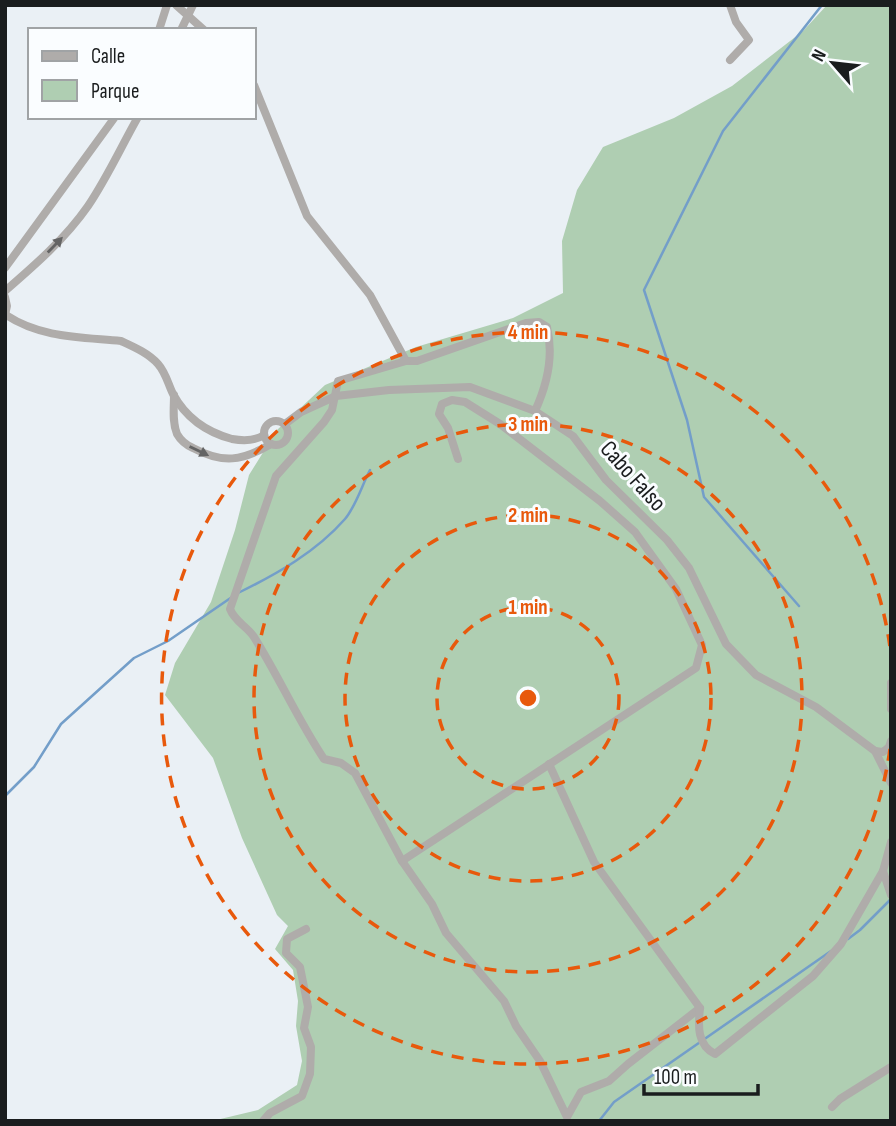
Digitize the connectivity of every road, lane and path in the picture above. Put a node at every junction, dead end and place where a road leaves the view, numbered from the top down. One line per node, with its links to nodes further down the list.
1 (167, 5): 6 (street)
2 (176, 5): 5 (street)
3 (193, 5): 5 (street)
4 (730, 5): 9 (street)
5 (187, 15): 7 (street); 8 (street)
6 (160, 28)
7 (182, 28)
8 (202, 28)
9 (730, 60)
10 (256, 90): 17 (street)
11 (114, 119): 13 (street)
12 (137, 119): 14 (street, one-way to 12)
13 (5, 268)
14 (5, 291)
15 (5, 298): 16 (street)
16 (5, 315): 18 (street)
17 (406, 361): 19 (street); 21 (street)
18 (174, 395): 20 (street); 22 (street)
19 (336, 396): 21 (street, Cabo Falso); 23 (street); 36 (street)
20 (185, 409): 22 (street); 25 (street)
21 (535, 411): 32 (street, Cabo Falso)
22 (174, 418): 27 (street, one-way to 27)
23 (285, 424): 24 (street); 26 (street)
24 (264, 435): 25 (street); 26 (street)
25 (241, 441): 27 (street)
26 (271, 444): 27 (street)
27 (242, 457)
28 (458, 459): 33 (street)
29 (891, 683): 30 (street)
30 (891, 709)
31 (891, 741): 32 (street)
32 (875, 751): 34 (street, Cabo Falso)
33 (549, 764): 36 (street); 41 (street)
34 (891, 783)
35 (891, 842): 37 (street)
36 (402, 861): 44 (street)
37 (883, 871): 38 (street); 39 (street)
38 (890, 895): 39 (street)
39 (869, 896): 41 (street)
40 (306, 929): 45 (street)
41 (700, 1008): 44 (street)
42 (891, 1067): 43 (street)
43 (832, 1107)
44 (566, 1119)
45 (263, 1121)

